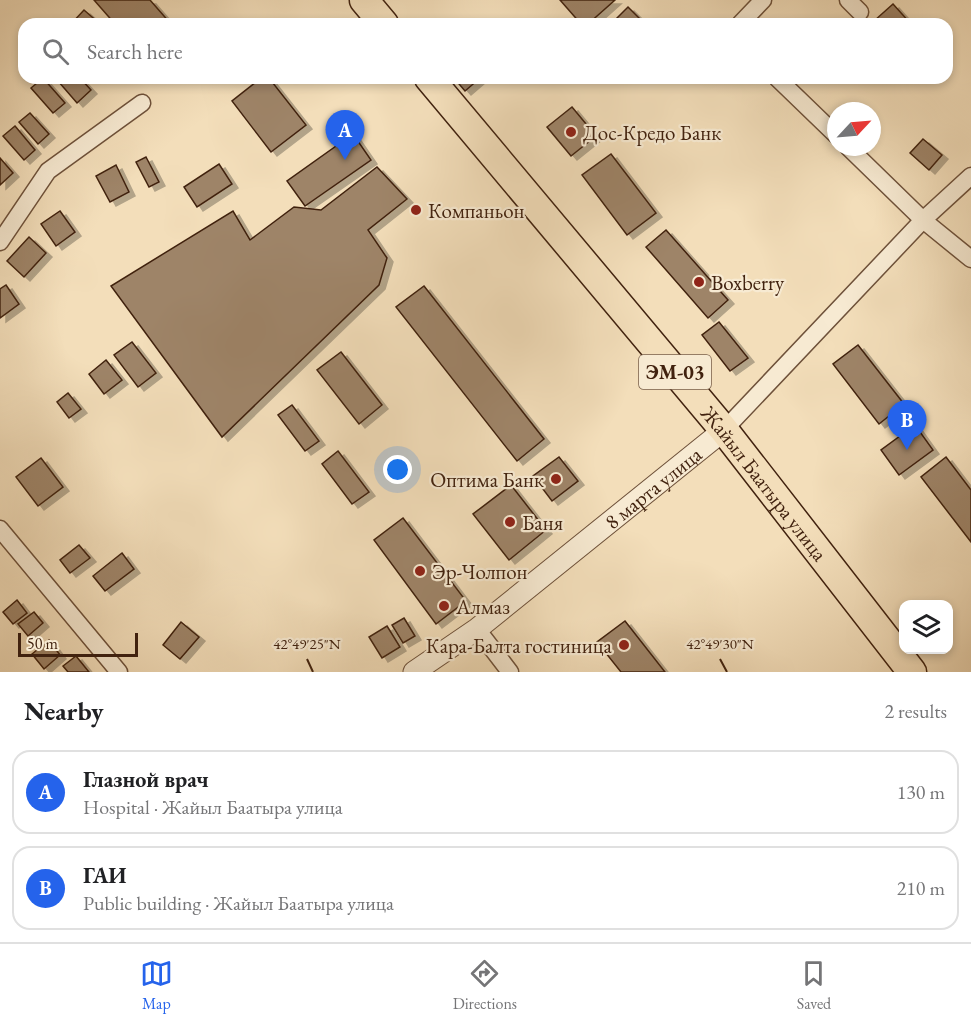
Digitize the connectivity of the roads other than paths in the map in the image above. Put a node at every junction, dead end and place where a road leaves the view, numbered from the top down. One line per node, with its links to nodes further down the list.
1 (364, 0): 3 (highway)
2 (763, 0): 4 (street)
3 (379, 18)
4 (746, 18)
5 (434, 84): 14 (highway, Жайыл Баатыра улица / ЭМ-03)
6 (783, 84): 8 (street)
7 (142, 104): 12 (street)
8 (827, 126)
9 (857, 156): 11 (street)
10 (971, 176): 11 (street, 8 марта улица)
11 (923, 220): 13 (street); 14 (street, 8 марта улица)
12 (0, 242)
13 (971, 260)
14 (724, 430): 16 (street, 8 марта улица); 20 (highway, Жайыл Баатыра улица / ЭМ-03)
15 (0, 529): 17 (street)
16 (477, 629): 18 (street, 8 марта улица); 19 (street)
17 (119, 672)
18 (414, 672)
19 (510, 672)
20 (912, 672)

